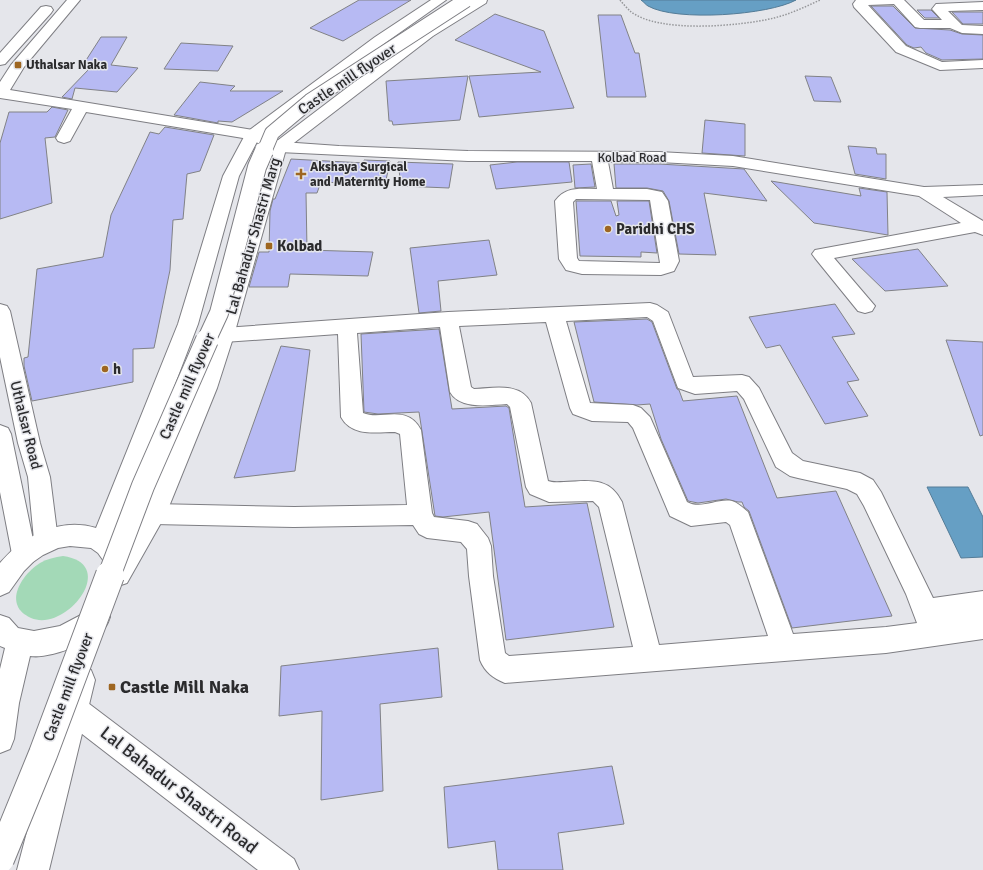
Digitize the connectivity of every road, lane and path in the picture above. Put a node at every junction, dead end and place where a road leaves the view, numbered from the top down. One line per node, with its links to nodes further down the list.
1 (55, 0): 13 (street)
2 (74, 0): 15 (street)
3 (440, 0): 17 (street, Lal Bahadur Shastri Marg)
4 (466, 0): 49 (street, Castle mill flyover, bridge)
5 (481, 0): 19 (street, Lal Bahadur Shastri Marg)
6 (620, 0): 7 (path)
7 (820, 0)
8 (983, 6): 9 (street)
9 (953, 24): 10 (street); 14 (street)
10 (966, 30): 11 (street); 12 (street)
11 (983, 30)
12 (979, 44)
13 (0, 61)
14 (983, 64)
15 (0, 93): 16 (street)
16 (81, 106): 17 (street); 18 (street)
17 (253, 135): 19 (street); 35 (street, Lal Bahadur Shastri Marg)
18 (64, 138)
19 (279, 147): 20 (street, Kolbad Road); 30 (street, Lal Bahadur Shastri Marg)
20 (599, 157): 22 (street, Kolbad Road); 23 (street)
21 (983, 190): 22 (street, Kolbad Road)
22 (924, 192): 24 (street)
23 (606, 194): 23 (street)
24 (981, 227): 25 (street)
25 (865, 306)
26 (0, 311): 34 (street, Uthalsar Road)
27 (554, 314): 28 (street); 42 (street); 45 (street)
28 (448, 319): 29 (street); 46 (street)
29 (347, 326): 30 (street); 33 (street)
30 (224, 335): 32 (street, Lal Bahadur Shastri Marg)
31 (0, 434): 36 (street)
32 (154, 514): 33 (street); 38 (street, Lal Bahadur Shastri Marg)
33 (420, 515): 46 (street)
34 (46, 540): 35 (street); 36 (street)
35 (102, 542): 38 (street)
36 (24, 554): 37 (street); 39 (street)
37 (0, 558)
38 (118, 575): 41 (street)
39 (0, 584)
40 (983, 603): 42 (street)
41 (95, 619): 44 (street); 47 (street)
42 (929, 622): 43 (street); 45 (street)
43 (983, 627)
44 (10, 634): 48 (street)
45 (785, 648): 46 (street)
46 (649, 659)
47 (74, 710): 50 (street); 51 (street, Lal Bahadur Shastri Road)
48 (0, 739)
49 (0, 853)
50 (34, 870)
51 (283, 870)

